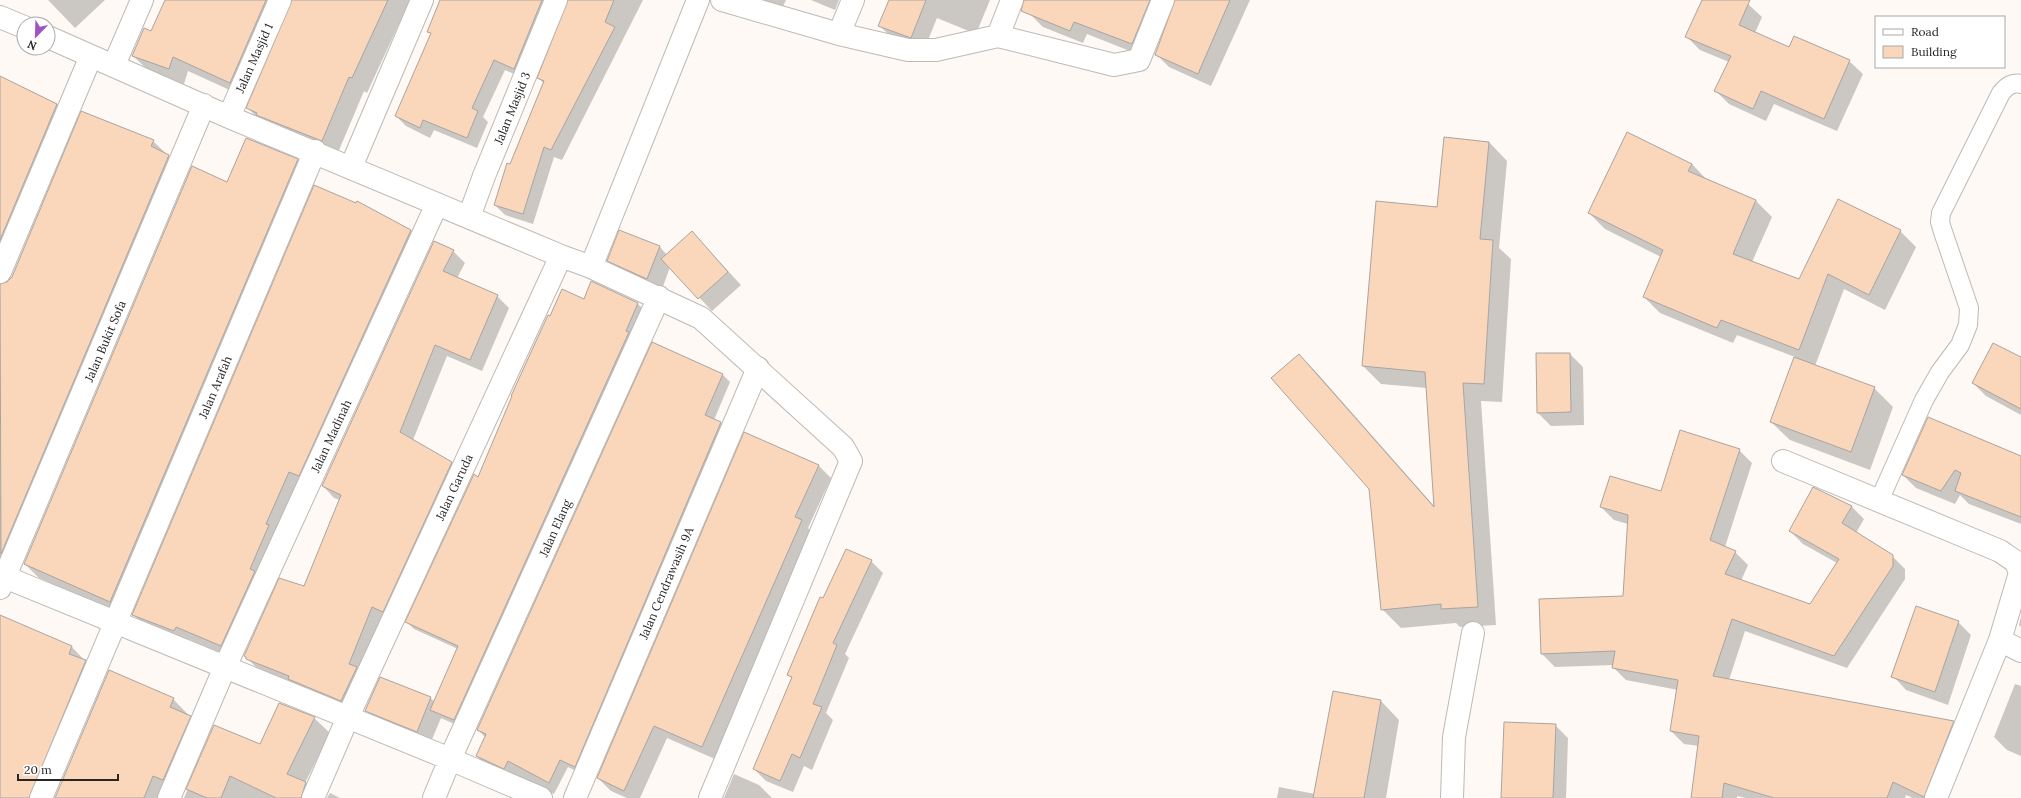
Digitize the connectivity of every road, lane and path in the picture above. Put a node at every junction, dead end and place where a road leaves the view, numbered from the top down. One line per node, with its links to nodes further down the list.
1 (142, 0): 16 (street)
2 (280, 0): 19 (street, Jalan Masjid 1)
3 (422, 0): 21 (street)
4 (556, 0): 23 (street, Jalan Masjid 3)
5 (698, 0): 25 (street)
6 (722, 0): 12 (street)
7 (853, 0): 12 (street)
8 (1012, 0): 13 (street)
9 (1163, 0): 13 (street)
10 (0, 17): 11 (street)
11 (16, 24)
12 (839, 34): 13 (street)
13 (998, 36)
14 (56, 41): 15 (street)
15 (91, 56): 16 (street); 26 (street)
16 (114, 65): 18 (street)
17 (2021, 84): 30 (lane)
18 (204, 106): 19 (street); 31 (street, Jalan Bukit Sofa)
19 (229, 116): 20 (street)
20 (316, 152): 21 (street); 32 (street, Jalan Arafah)
21 (351, 167): 22 (street)
22 (437, 204): 23 (street); 36 (street, Jalan Madinah)
23 (469, 217): 24 (street)
24 (561, 256): 25 (street); 37 (street, Jalan Garuda)
25 (591, 267): 27 (street)
26 (0, 272)
27 (659, 297): 28 (street); 38 (street, Jalan Elang)
28 (758, 368): 44 (street, Jalan Cendrawasih 9A); 45 (street)
29 (1782, 461): 30 (street)
30 (1880, 501): 34 (street)
31 (2, 580): 32 (street)
32 (114, 623): 36 (street); 39 (street, Jalan Arafah)
33 (1473, 633): 46 (street)
34 (2000, 640): 35 (street); 47 (street)
35 (2021, 651)
36 (225, 667): 37 (street); 40 (street, Jalan Madinah)
37 (348, 718): 38 (street); 41 (street, Jalan Garuda)
38 (450, 759): 42 (street, Jalan Elang); 43 (street)
39 (41, 798)
40 (169, 798)
41 (313, 798)
42 (434, 798)
43 (541, 798)
44 (575, 798)
45 (710, 798)
46 (1452, 798)
47 (1936, 798)

